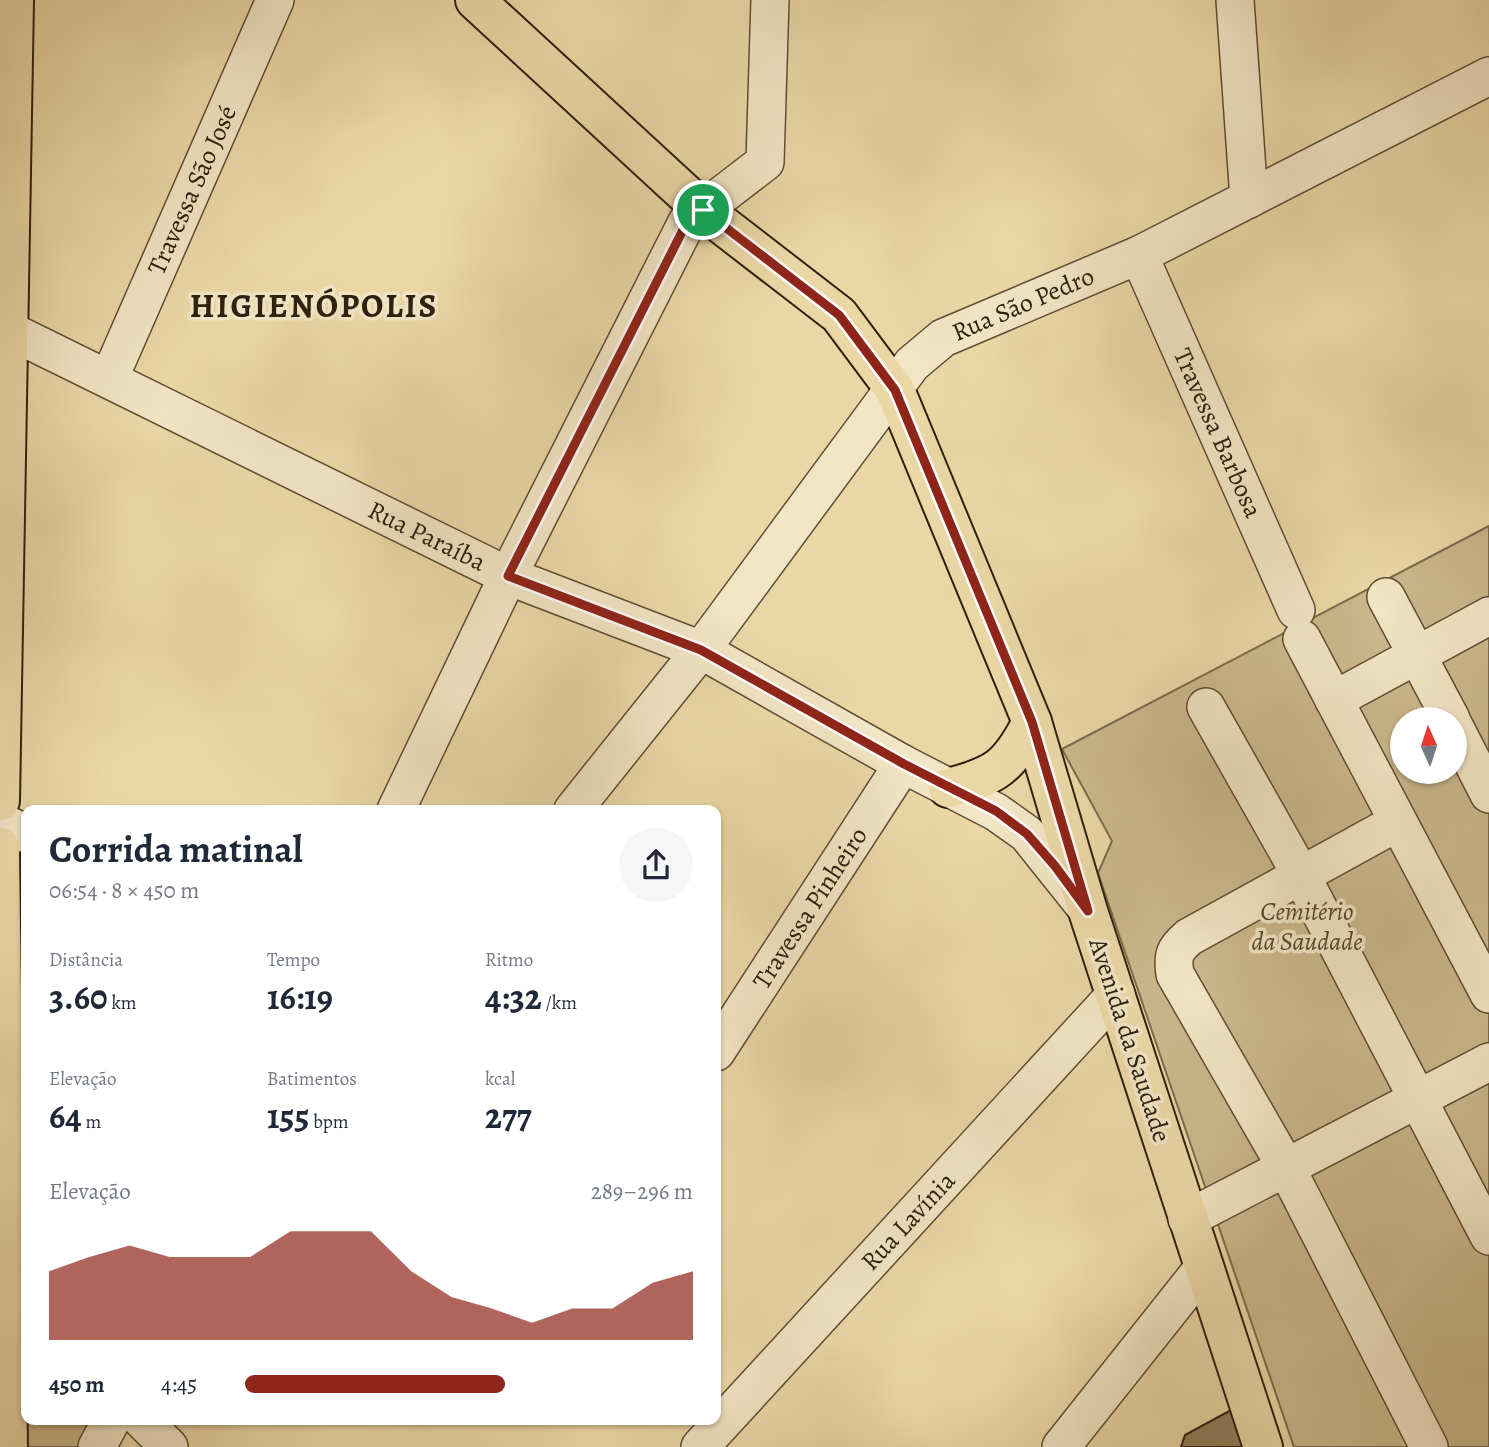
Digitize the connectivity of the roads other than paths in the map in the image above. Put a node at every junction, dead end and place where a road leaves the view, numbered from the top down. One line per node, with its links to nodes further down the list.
1 (14, 0): 10 (main road)
2 (275, 0): 11 (street, Travessa São José)
3 (475, 0): 8 (main road, Avenida da Saudade)
4 (770, 0): 8 (street)
5 (1235, 0): 7 (street)
6 (1489, 76): 7 (street, Rua São Pedro)
7 (1249, 199): 9 (street, Rua São Pedro)
8 (703, 210): 12 (main road, Avenida da Saudade); 13 (street)
9 (1139, 255): 12 (street, Rua São Pedro); 18 (street, Travessa Barbosa)
10 (4, 328): 11 (street, Rua Paraíba); 26 (main road)
11 (109, 379): 13 (street, Rua Paraíba)
12 (895, 390): 16 (street, Rua São Pedro); 21 (main road, Avenida da Saudade)
13 (508, 576): 16 (street, Rua Paraíba); 27 (street)
14 (1386, 597): 17 (street)
15 (1489, 616): 17 (street)
16 (701, 650): 23 (street, Rua Paraíba); 28 (street, Rua São Pedro)
17 (1418, 657): 18 (street); 20 (street)
18 (1334, 700): 30 (street, Travessa Barbosa)
19 (1206, 707): 33 (street)
20 (1445, 707)
21 (1032, 722): 25 (main road); 34 (main road, Avenida da Saudade)
22 (1467, 747): 24 (street)
23 (904, 764): 25 (street, Rua Paraíba); 37 (street, Travessa Pinheiro)
24 (1485, 776)
25 (948, 788): 34 (street, Rua Paraíba)
26 (0, 801)
27 (398, 805)
28 (577, 805)
29 (0, 821): 31 (street)
30 (1398, 822): 33 (street); 35 (street, Travessa Barbosa)
31 (21, 832)
32 (0, 847): 44 (main road)
33 (1301, 875): 39 (street); 40 (street)
34 (1088, 911): 36 (main road, Avenida da Saudade)
35 (1489, 994)
36 (1116, 995): 41 (main road, Avenida da Saudade); 50 (street, Rua Lavínia)
37 (721, 1044)
38 (1489, 1062): 39 (street)
39 (1417, 1100): 40 (street); 42 (street)
40 (1287, 1169): 41 (street); 53 (street)
41 (1187, 1219): 43 (main road, Avenida da Saudade)
42 (1489, 1236)
43 (1204, 1267): 51 (street); 52 (main road, Avenida da Saudade)
44 (11, 1336): 47 (main road)
45 (109, 1425): 48 (street)
46 (147, 1425): 49 (street)
47 (8, 1447)
48 (97, 1447)
49 (169, 1447)
50 (701, 1447)
51 (1061, 1447)
52 (1263, 1447)
53 (1429, 1447)

